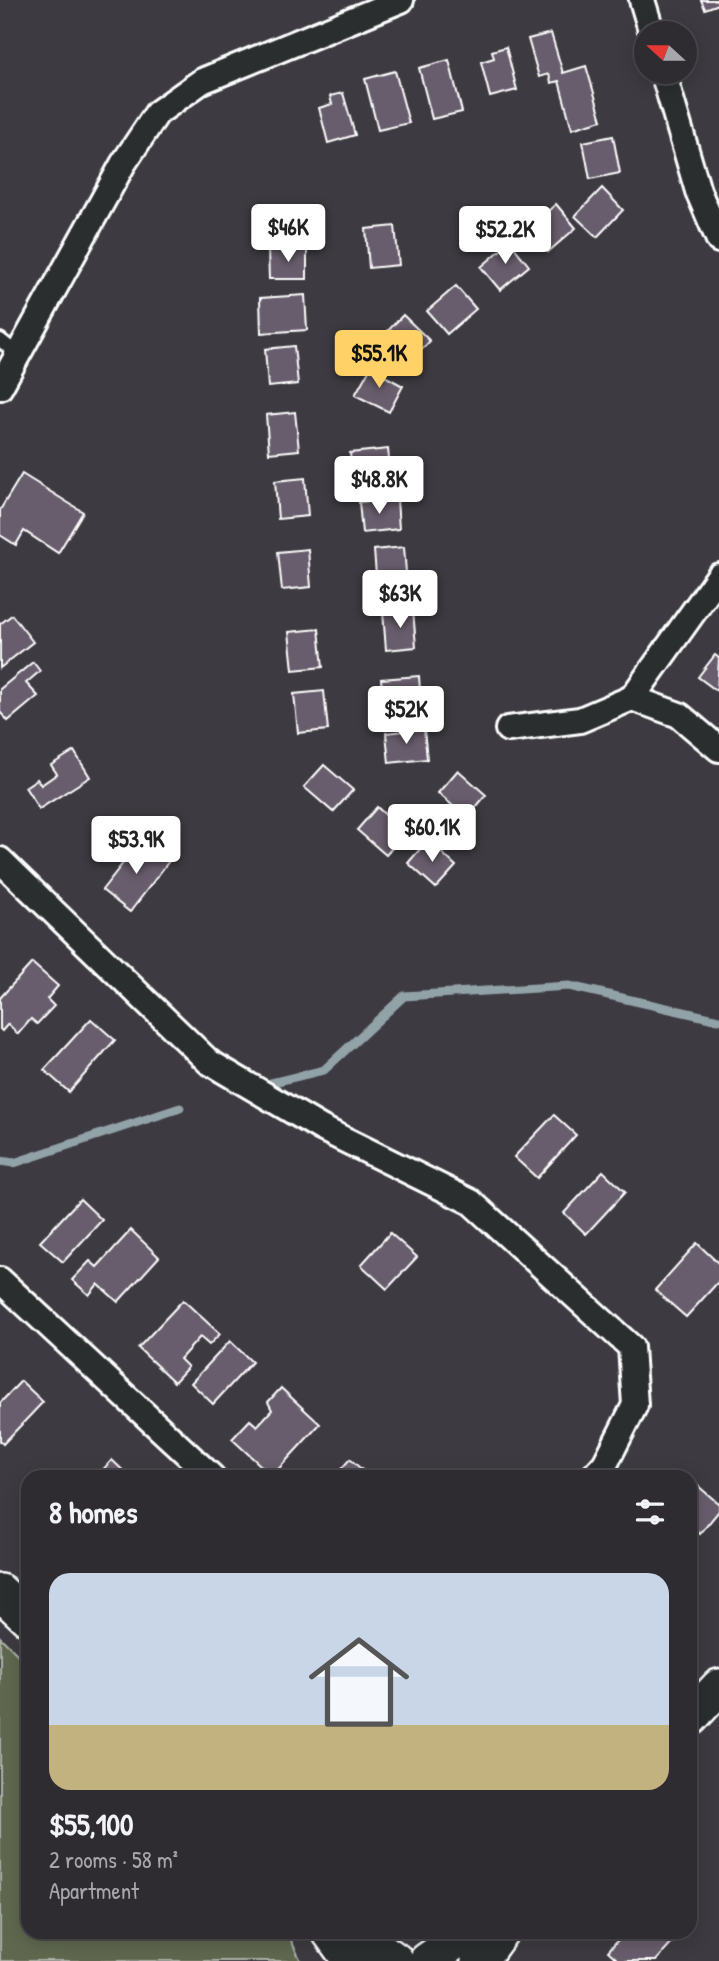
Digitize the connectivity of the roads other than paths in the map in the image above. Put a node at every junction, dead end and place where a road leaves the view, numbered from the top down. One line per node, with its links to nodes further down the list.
1 (401, 0): 6 (street)
2 (642, 0): 3 (street)
3 (648, 21)
4 (667, 84): 5 (street)
5 (719, 240)
6 (9, 347): 7 (street)
7 (0, 387)
8 (719, 576): 9 (street)
9 (632, 698): 10 (street); 11 (street)
10 (509, 729)
11 (719, 749)
12 (0, 860): 15 (street)
13 (0, 1280): 14 (street)
14 (204, 1470)
15 (599, 1470)
16 (0, 1592): 17 (street)
17 (21, 1612)
18 (719, 1687): 19 (street)
19 (697, 1711)
20 (335, 1939): 24 (street)
21 (365, 1939): 25 (street)
22 (459, 1939): 26 (street)
23 (495, 1939): 27 (street)
24 (351, 1961)
25 (396, 1961)
26 (427, 1961)
27 (479, 1961)

